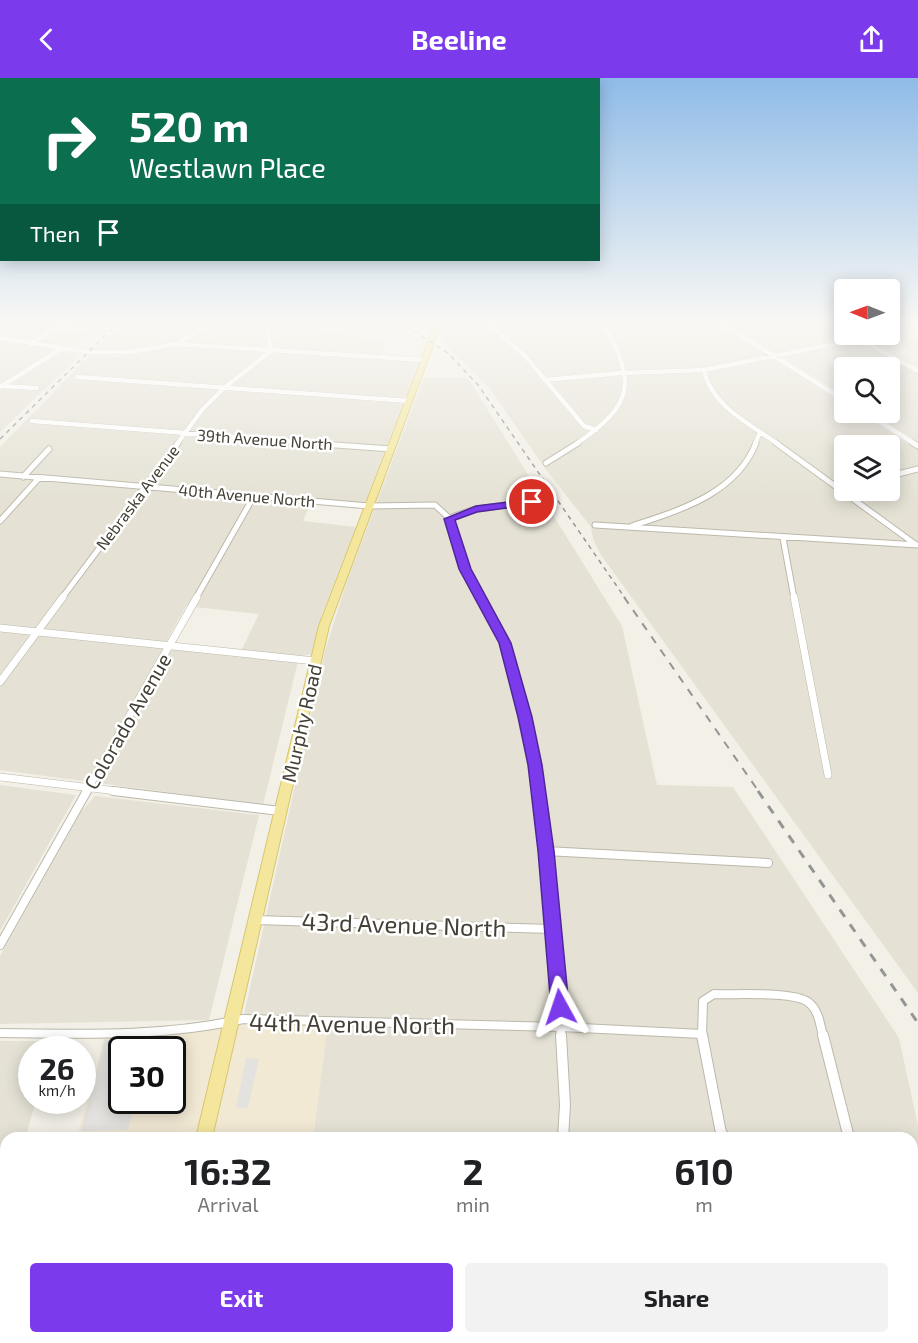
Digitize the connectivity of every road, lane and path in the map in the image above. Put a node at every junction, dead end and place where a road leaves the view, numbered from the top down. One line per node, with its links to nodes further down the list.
1 (118, 380): 10 (street)
2 (234, 380): 10 (street, Nebraska Avenue)
3 (417, 380): 12 (main road, Murphy Road)
4 (545, 380): 15 (street)
5 (625, 380): 15 (street)
6 (705, 380): 16 (street)
7 (813, 380): 11 (street)
8 (0, 386): 9 (street)
9 (37, 388)
10 (224, 388): 12 (street); 17 (street, Nebraska Avenue)
11 (834, 394)
12 (409, 401): 20 (main road, Murphy Road)
13 (32, 421): 17 (street, 39th Avenue North)
14 (882, 423): 18 (street)
15 (596, 430): 21 (street)
16 (760, 432): 27 (street); 36 (street)
17 (185, 433): 20 (street, 39th Avenue North); 28 (street, Nebraska Avenue)
18 (918, 446)
19 (49, 449): 25 (street)
20 (391, 449): 32 (main road, Murphy Road)
21 (546, 463)
22 (918, 468): 23 (street)
23 (900, 473)
24 (0, 474): 25 (street)
25 (23, 477): 26 (street, 40th Avenue North)
26 (39, 478): 28 (street, 40th Avenue North); 34 (street)
27 (834, 482)
28 (145, 486): 29 (street, 40th Avenue North); 40 (street, Nebraska Avenue)
29 (254, 496): 32 (street, 40th Avenue North); 41 (street, Colorado Avenue)
30 (860, 501): 38 (street)
31 (532, 502): 33 (street)
32 (369, 506): 33 (street, 40th Avenue North); 42 (main road, Murphy Road)
33 (449, 519): 48 (street)
34 (0, 520)
35 (595, 525): 36 (street)
36 (630, 527): 37 (street)
37 (783, 538): 38 (street); 44 (street)
38 (918, 547)
39 (0, 628): 40 (street)
40 (38, 632): 41 (street); 43 (street, Nebraska Avenue)
41 (169, 647): 42 (street); 46 (street, Colorado Avenue)
42 (315, 661): 47 (main road, Murphy Road)
43 (0, 682)
44 (828, 774)
45 (0, 777): 46 (street)
46 (89, 788): 47 (street); 52 (street, Colorado Avenue)
47 (280, 811): 50 (main road, Murphy Road)
48 (546, 851): 49 (street); 51 (street)
49 (768, 863)
50 (255, 920): 51 (street, 43rd Avenue North); 53 (main road, Murphy Road)
51 (554, 929): 54 (street)
52 (0, 945)
53 (230, 1022): 54 (street, 44th Avenue North); 55 (street, 44th Avenue North); 57 (main road, Murphy Road)
54 (561, 1027): 56 (street, 44th Avenue North); 58 (street)
55 (0, 1033)
56 (702, 1034): 59 (street); 60 (street)
57 (205, 1132)
58 (563, 1132)
59 (721, 1132)
60 (847, 1132)

